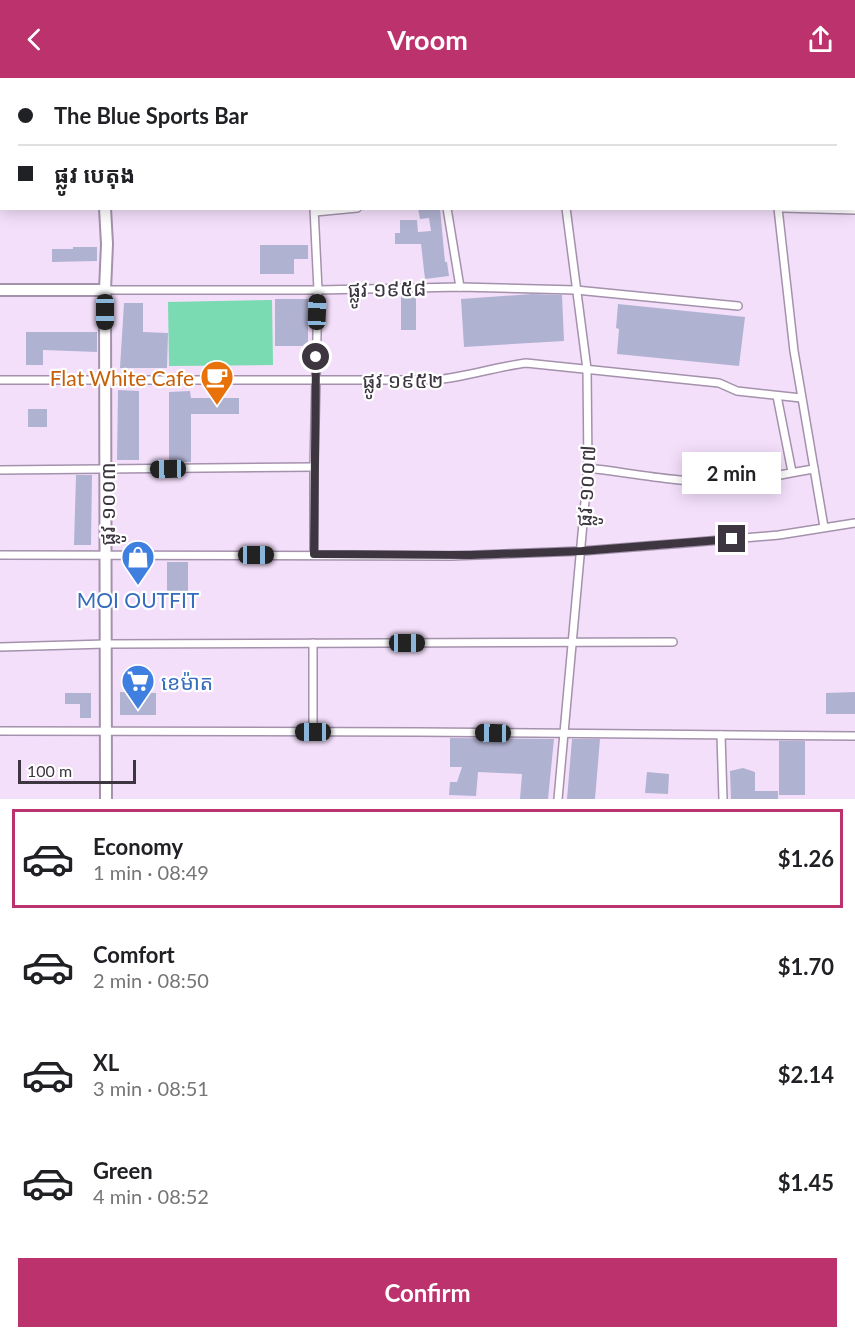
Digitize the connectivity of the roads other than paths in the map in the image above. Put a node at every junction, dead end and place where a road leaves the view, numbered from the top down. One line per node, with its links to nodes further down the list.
1 (105, 210): 8 (street, ផ្លូវ ១០០៣)
2 (315, 210): 9 (street)
3 (447, 210): 6 (street)
4 (566, 210): 10 (street, ផ្លូវ ១០០៧)
5 (781, 210): 17 (street)
6 (459, 287): 9 (street, ផ្លូវ ១៩៥៨); 10 (street, ផ្លូវ ១៩៥៨)
7 (0, 290): 8 (street, ផ្លូវ ១៩៥៨)
8 (105, 290): 9 (street, ផ្លូវ ១៩៥៨); 13 (street, ផ្លូវ ១០០៣)
9 (318, 290): 14 (street)
10 (576, 290): 11 (street, ផ្លូវ ១៩៥៨); 12 (street, ផ្លូវ ១០០៧)
11 (738, 306)
12 (587, 369): 14 (street, ផ្លូវ ១៩៥២); 16 (street, ផ្លូវ ១៩៥២); 19 (street, ផ្លូវ ១០០៧)
13 (105, 379): 14 (street, ផ្លូវ ១៩៥២); 15 (street, ផ្លូវ ១៩៥២); 22 (street, ផ្លូវ ១០០៣)
14 (316, 379): 18 (street)
15 (0, 380)
16 (777, 396): 17 (street, ផ្លូវ ១៩៥២); 23 (street)
17 (801, 398): 20 (street)
18 (314, 467): 22 (street); 27 (street)
19 (588, 468): 23 (street); 26 (street, ផ្លូវ ១០០៧)
20 (814, 469): 23 (street); 25 (street)
21 (0, 470): 22 (street)
22 (106, 470): 29 (street, ផ្លូវ ១០០៣)
23 (792, 472)
24 (855, 523): 25 (street)
25 (824, 528): 26 (street)
26 (582, 551): 27 (street); 32 (street, ផ្លូវ ១០០៧)
27 (314, 554): 29 (street)
28 (0, 555): 29 (street)
29 (106, 556): 33 (street, ផ្លូវ ១០០៣)
30 (673, 642): 32 (street)
31 (313, 643): 32 (street); 33 (street); 37 (street)
32 (572, 643): 38 (street, ផ្លូវ ១០០៧)
33 (106, 644): 34 (street); 35 (street, ផ្លូវ ១០០៣)
34 (0, 647)
35 (106, 730): 36 (street); 37 (street); 41 (street, ផ្លូវ ១០០៣)
36 (0, 731)
37 (313, 732): 38 (street)
38 (564, 734): 39 (street); 42 (street, ផ្លូវ ១០០៧)
39 (721, 735): 40 (street); 43 (street)
40 (855, 736)
41 (106, 799)
42 (558, 799)
43 (723, 799)

